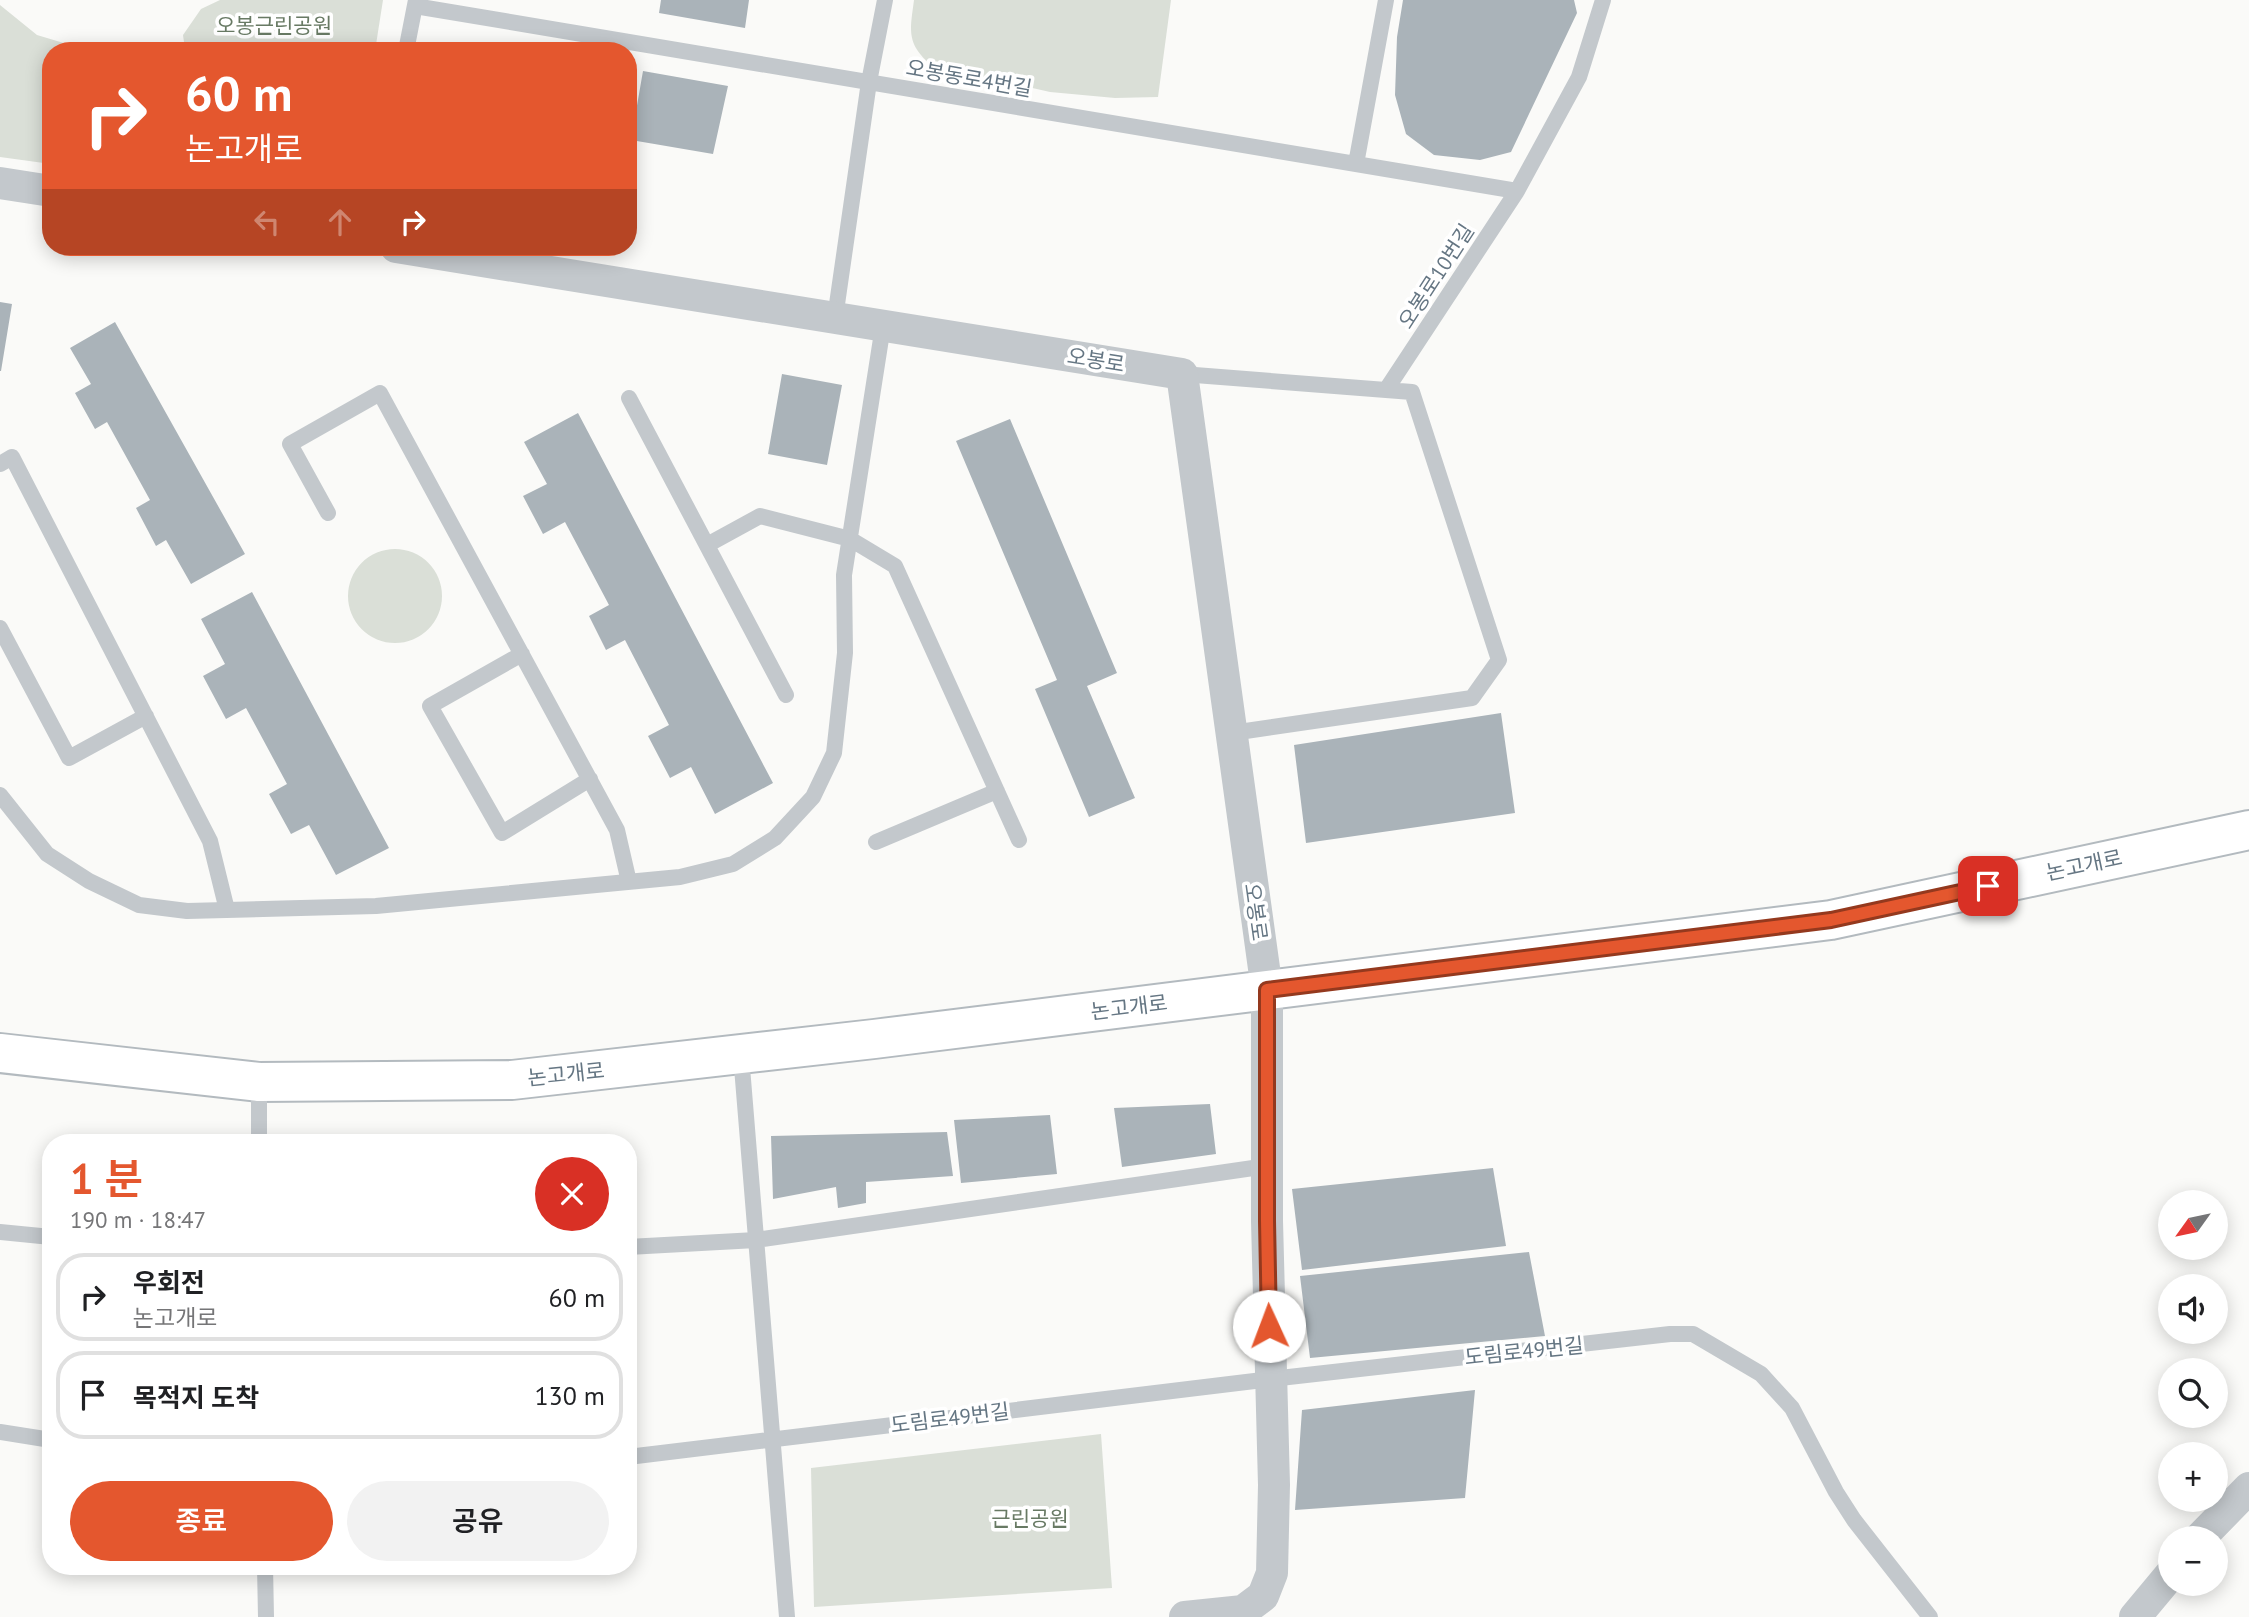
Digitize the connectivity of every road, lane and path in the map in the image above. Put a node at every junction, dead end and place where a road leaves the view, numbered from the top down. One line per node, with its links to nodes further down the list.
1 (885, 0): 6 (lane)
2 (1386, 0): 7 (lane)
3 (1603, 0): 10 (lane, 오봉로10번길)
4 (415, 3): 5 (lane); 6 (lane, 오봉동로4번길)
5 (408, 42)
6 (869, 82): 7 (lane, 오봉동로4번길); 12 (lane)
7 (1356, 164): 10 (lane, 오봉동로4번길)
8 (0, 183): 9 (street)
9 (42, 190)
10 (1517, 191): 15 (lane, 오봉로10번길)
11 (452, 256): 12 (street, 오봉로)
12 (835, 318): 13 (street, 오봉로)
13 (883, 326): 14 (street, 오봉로); 19 (lane)
14 (1182, 374): 15 (lane); 25 (street, 오봉로)
15 (1385, 390): 25 (lane)
16 (629, 397): 20 (lane)
17 (0, 464): 24 (lane)
18 (328, 513): 22 (lane)
19 (850, 539): 20 (lane); 27 (lane); 32 (lane)
20 (707, 545): 23 (lane)
21 (0, 628): 24 (lane)
22 (522, 654): 26 (lane); 26 (lane)
23 (786, 695)
24 (146, 716): 33 (lane)
25 (1232, 733): 34 (street, 오봉로)
26 (590, 779): 32 (lane)
27 (997, 791): 30 (lane); 31 (lane)
28 (0, 795): 33 (lane)
29 (2249, 830): 34 (main road, 논고개로)
30 (1019, 841)
31 (876, 842)
32 (629, 882): 33 (lane)
33 (227, 910)
34 (1267, 990): 36 (main road, 논고개로); 39 (street)
35 (0, 1053): 37 (main road, 논고개로)
36 (741, 1055): 37 (main road, 논고개로); 42 (lane)
37 (259, 1082): 38 (lane)
38 (259, 1134)
39 (1267, 1166): 42 (lane); 44 (street)
40 (0, 1233): 41 (lane)
41 (42, 1236)
42 (756, 1240): 43 (lane); 47 (lane)
43 (637, 1247)
44 (1271, 1379): 47 (lane, 도림로49번길); 53 (street); 57 (lane, 도림로49번길)
45 (0, 1432): 46 (lane)
46 (42, 1439)
47 (771, 1439): 48 (lane, 도림로49번길); 55 (lane)
48 (637, 1456)
49 (2249, 1488): 50 (street)
50 (2212, 1526)
51 (265, 1575): 54 (lane)
52 (2158, 1589): 58 (street)
53 (1250, 1608): 56 (street)
54 (265, 1617)
55 (787, 1617)
56 (1185, 1617)
57 (1930, 1617)
58 (2135, 1617)

